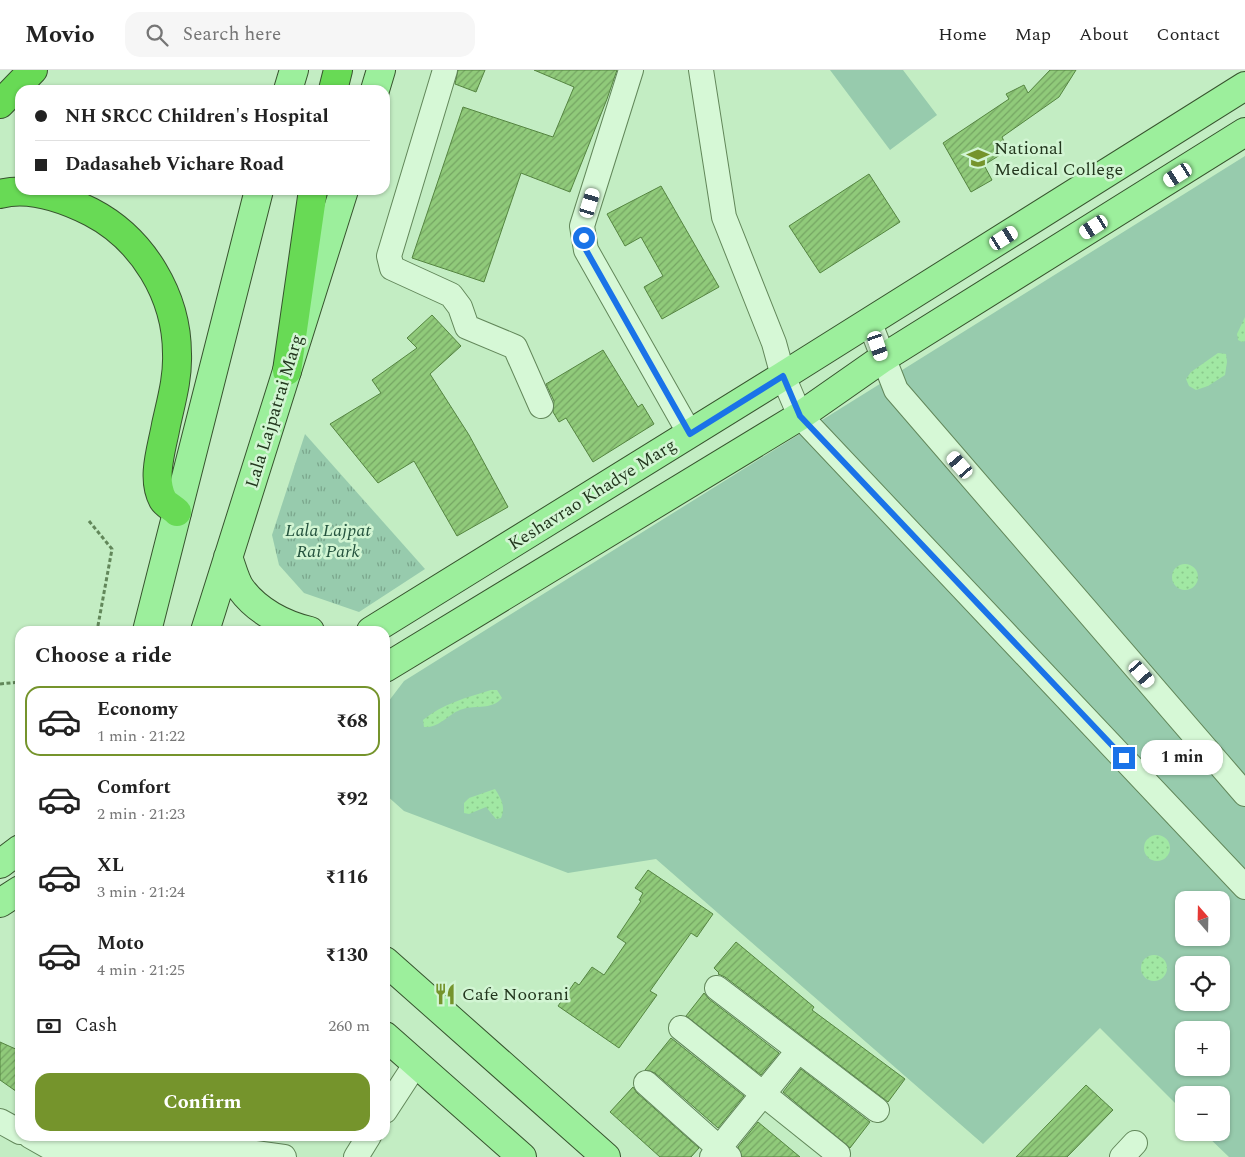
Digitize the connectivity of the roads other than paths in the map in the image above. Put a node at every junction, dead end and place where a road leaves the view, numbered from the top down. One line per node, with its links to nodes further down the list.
1 (34, 70): 8 (highway)
2 (294, 70): 9 (main road)
3 (338, 70): 10 (highway)
4 (382, 70): 11 (main road)
5 (445, 70): 26 (street)
6 (631, 70): 28 (street)
7 (701, 70): 25 (street)
8 (19, 85)
9 (290, 85)
10 (334, 85)
11 (377, 85)
12 (1245, 86): 22 (main road, Keshavrao Khadye Marg)
13 (15, 89): 14 (highway)
14 (0, 104)
15 (1245, 132): 23 (main road)
16 (0, 194): 17 (highway)
17 (15, 194)
18 (40, 195): 29 (highway)
19 (258, 195): 29 (main road)
20 (312, 195): 24 (highway)
21 (342, 195): 24 (main road, Lala Lajpatrai Marg)
22 (869, 321): 23 (street); 25 (main road, Keshavrao Khadye Marg)
23 (883, 358): 27 (main road); 36 (street)
24 (287, 371): 30 (main road, Lala Lajpatrai Marg)
25 (783, 376): 27 (street); 28 (main road, Keshavrao Khadye Marg)
26 (541, 406)
27 (800, 416): 35 (main road); 39 (street)
28 (690, 434): 34 (main road, Keshavrao Khadye Marg)
29 (177, 512): 31 (main road)
30 (228, 557): 32 (main road, Lala Lajpatrai Marg); 33 (main road)
31 (148, 626)
32 (207, 626)
33 (290, 626)
34 (379, 626)
35 (390, 668)
36 (1245, 794)
37 (15, 853): 38 (main road)
38 (0, 864)
39 (1245, 887)
40 (15, 893): 41 (main road)
41 (0, 903)
42 (15, 908): 43 (main road)
43 (0, 913)
44 (390, 965): 63 (main road)
45 (717, 988): 48 (street)
46 (681, 1028): 51 (street)
47 (390, 1041): 49 (main road)
48 (798, 1051): 51 (street); 53 (street)
49 (415, 1065): 52 (street); 62 (main road)
50 (646, 1083): 58 (street)
51 (763, 1094): 58 (street); 59 (street)
52 (390, 1103)
53 (877, 1110)
54 (0, 1121): 55 (street)
55 (15, 1129)
56 (39, 1141): 60 (street)
57 (366, 1141): 61 (street)
58 (720, 1154)
59 (838, 1154)
60 (284, 1157)
61 (356, 1157)
62 (522, 1157)
63 (606, 1157)

